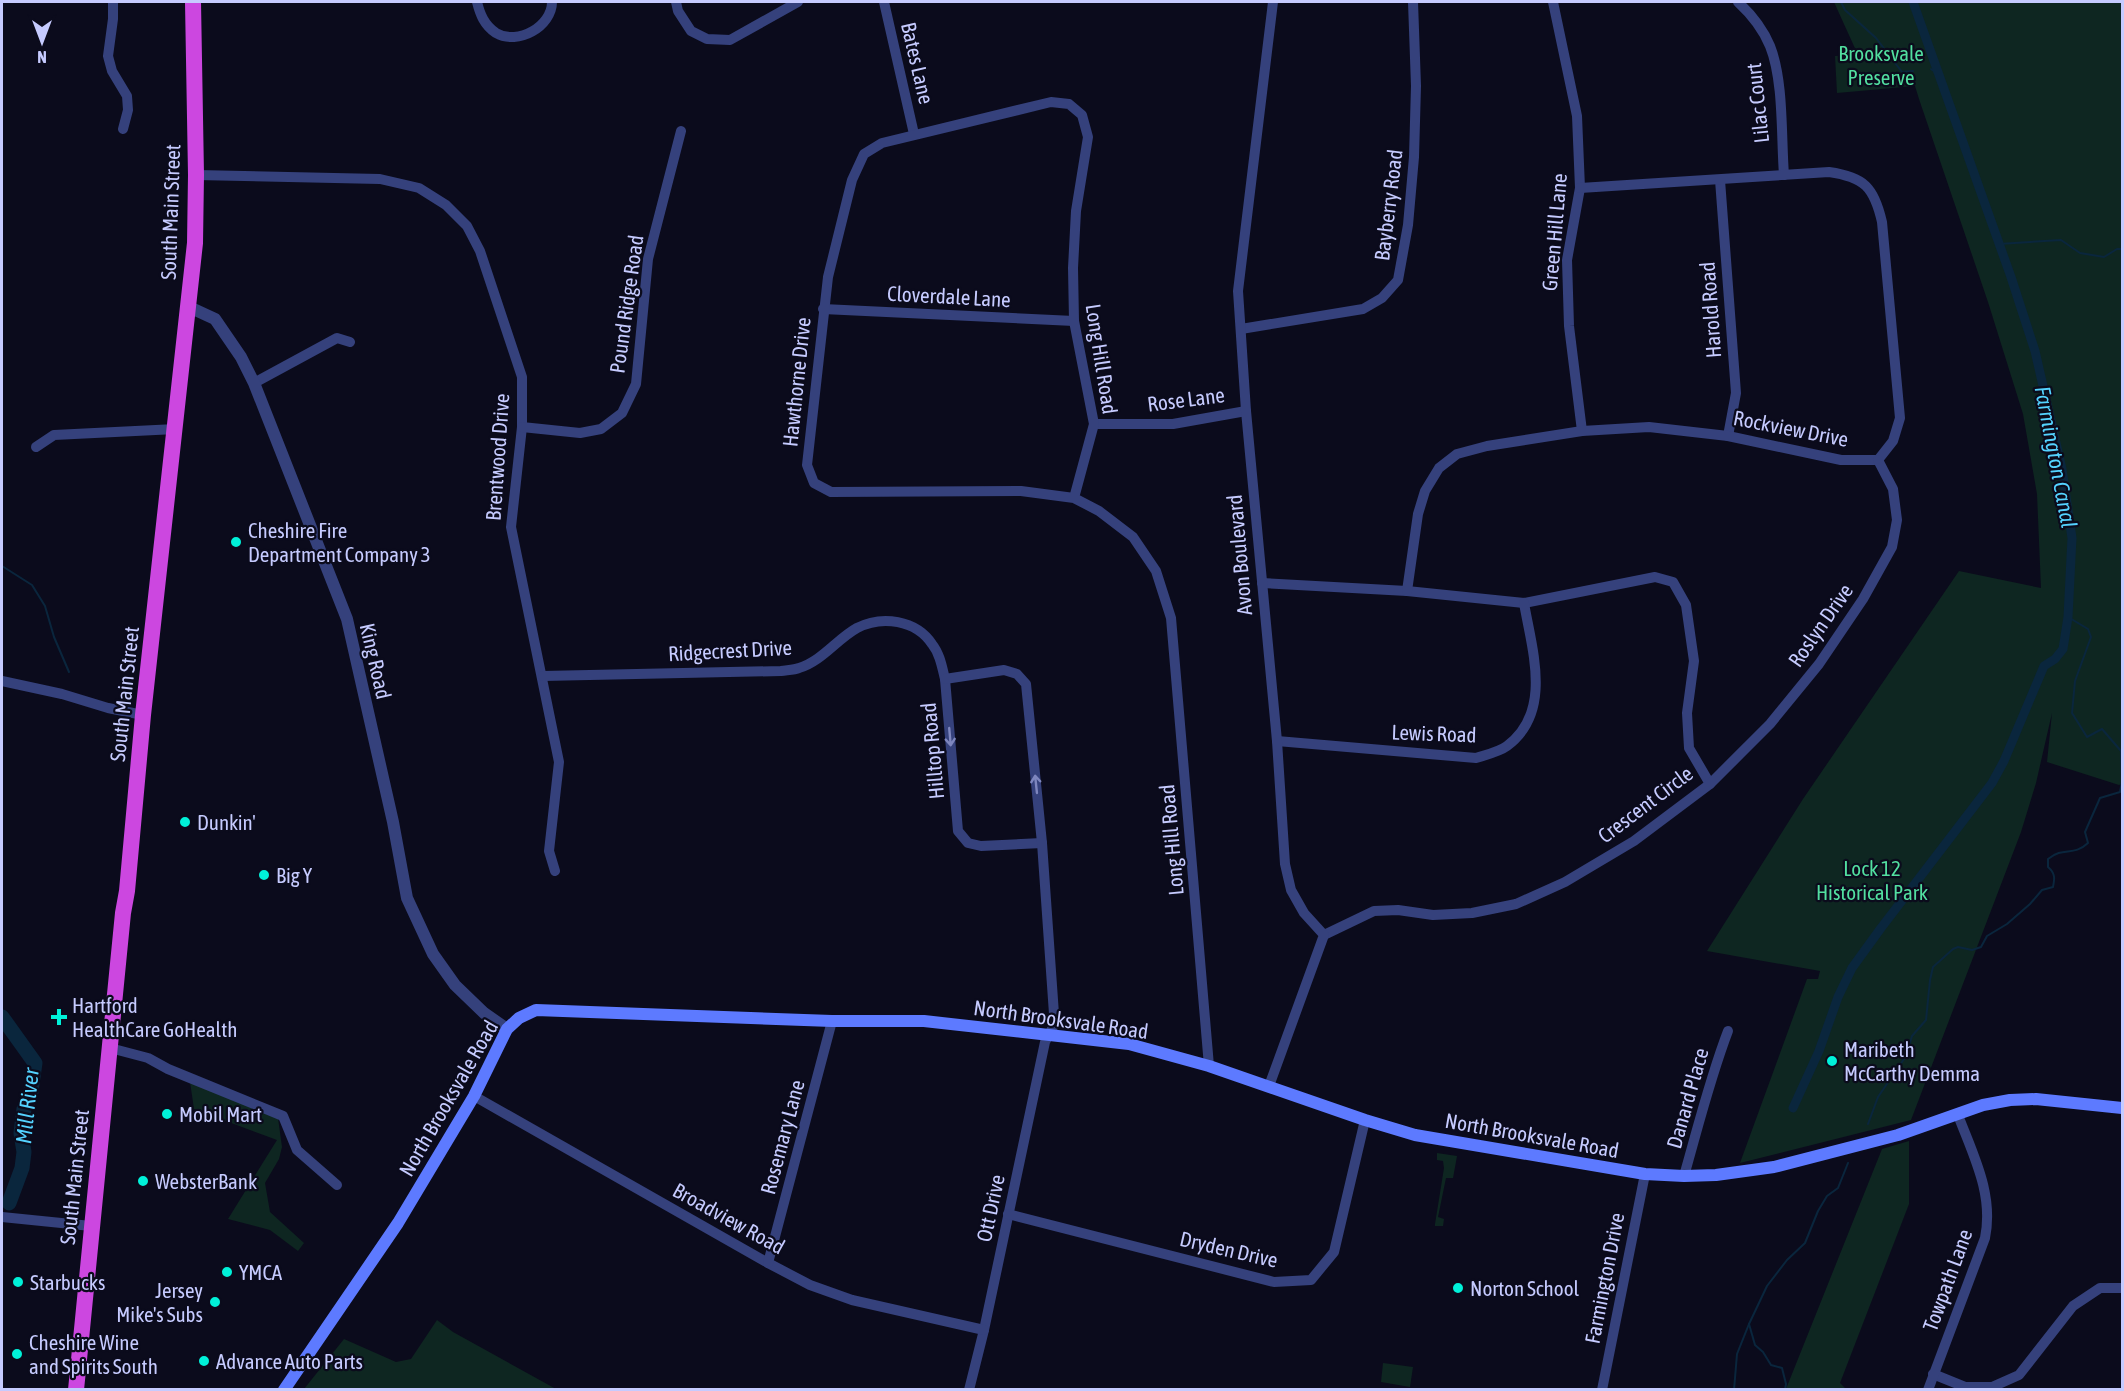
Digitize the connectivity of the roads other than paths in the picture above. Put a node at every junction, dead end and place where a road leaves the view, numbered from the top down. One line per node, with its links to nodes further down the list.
1 (112, 2): 12 (street)
2 (194, 2): 15 (highway, South Main Street)
3 (477, 2): 4 (street)
4 (552, 2)
5 (676, 2): 6 (street)
6 (798, 2)
7 (884, 2): 14 (street, Bates Lane)
8 (1273, 2): 22 (street, Avon Boulevard)
9 (1413, 2): 22 (street, Bayberry Road)
10 (1553, 2): 18 (street, Green Hill Lane)
11 (1738, 2): 16 (street, Lilac Court)
12 (123, 129)
13 (681, 131): 27 (street, Pound Ridge Road)
14 (914, 134): 20 (street, Hawthorne Drive); 21 (street, Long Hill Road)
15 (196, 175): 19 (highway, South Main Street); 27 (street, Brentwood Drive)
16 (1784, 175): 17 (street); 32 (street)
17 (1720, 180): 18 (street); 30 (street, Harold Road)
18 (1580, 188): 29 (street, Green Hill Lane)
19 (189, 307): 24 (street, King Road); 28 (highway, South Main Street)
20 (823, 309): 21 (street, Cloverdale Lane); 33 (street, Hawthorne Drive)
21 (1074, 321): 26 (street, Long Hill Road)
22 (1241, 329): 25 (street, Avon Boulevard)
23 (350, 342): 24 (street)
24 (254, 383): 47 (street, King Road)
25 (1246, 411): 26 (street, Rose Lane); 34 (street, Avon Boulevard)
26 (1094, 424): 33 (street, Long Hill Road)
27 (522, 427): 37 (street, Brentwood Drive)
28 (176, 429): 31 (street); 40 (highway, South Main Street)
29 (1582, 431): 30 (street, Rockview Drive); 35 (street, Rockview Drive)
30 (1728, 436): 32 (street, Rockview Drive)
31 (36, 447)
32 (1878, 460): 42 (street, Roslyn Drive)
33 (1074, 498): 51 (street, Long Hill Road)
34 (1262, 583): 35 (street, Crescent Circle); 41 (street, Avon Boulevard)
35 (1407, 591): 36 (street, Crescent Circle)
36 (1524, 603): 41 (street, Lewis Road); 42 (street, Crescent Circle)
37 (543, 676): 38 (street, Ridgecrest Drive); 44 (street, Brentwood Drive)
38 (945, 679): 43 (street, Hilltop Road, one-way to 43); 43 (street, Hilltop Road, one-way to 38)
39 (2, 681): 40 (street)
40 (143, 715): 50 (highway, South Main Street)
41 (1277, 741): 45 (street, Avon Boulevard)
42 (1710, 784): 45 (street, Crescent Circle)
43 (1042, 843): 49 (street, Hilltop Road)
44 (555, 871)
45 (1324, 936): 52 (street)
46 (832, 1021): 47 (main road, North Brooksvale Road); 49 (main road, North Brooksvale Road); 63 (street, Rosemary Lane)
47 (507, 1029): 53 (main road, North Brooksvale Road)
48 (1728, 1031): 58 (street, Danard Place)
49 (1049, 1034): 51 (main road, North Brooksvale Road); 60 (street, Ott Drive)
50 (110, 1048): 59 (street); 62 (highway, South Main Street)
51 (1209, 1066): 52 (main road, North Brooksvale Road)
52 (1269, 1086): 56 (main road, North Brooksvale Road)
53 (474, 1096): 63 (street, Broadview Road); 68 (main road, North Brooksvale Road)
54 (2122, 1108): 55 (main road, North Brooksvale Road)
55 (1958, 1115): 58 (main road, North Brooksvale Road); 66 (street, Towpath Lane)
56 (1365, 1120): 57 (main road, North Brooksvale Road); 60 (street, Dryden Drive)
57 (1645, 1174): 58 (main road, North Brooksvale Road); 70 (street, Farmington Drive)
58 (1684, 1176)
59 (337, 1185)
60 (1008, 1214): 65 (street, Ott Drive)
61 (2, 1217): 62 (street)
62 (91, 1226): 67 (highway, South Main Street)
63 (768, 1263): 65 (street, Broadview Road)
64 (2122, 1288): 66 (street)
65 (984, 1330): 69 (street, Ott Drive)
66 (1933, 1374): 71 (street, Towpath Lane)
67 (75, 1389)
68 (284, 1389)
69 (969, 1389)
70 (1602, 1389)
71 (1928, 1389)

